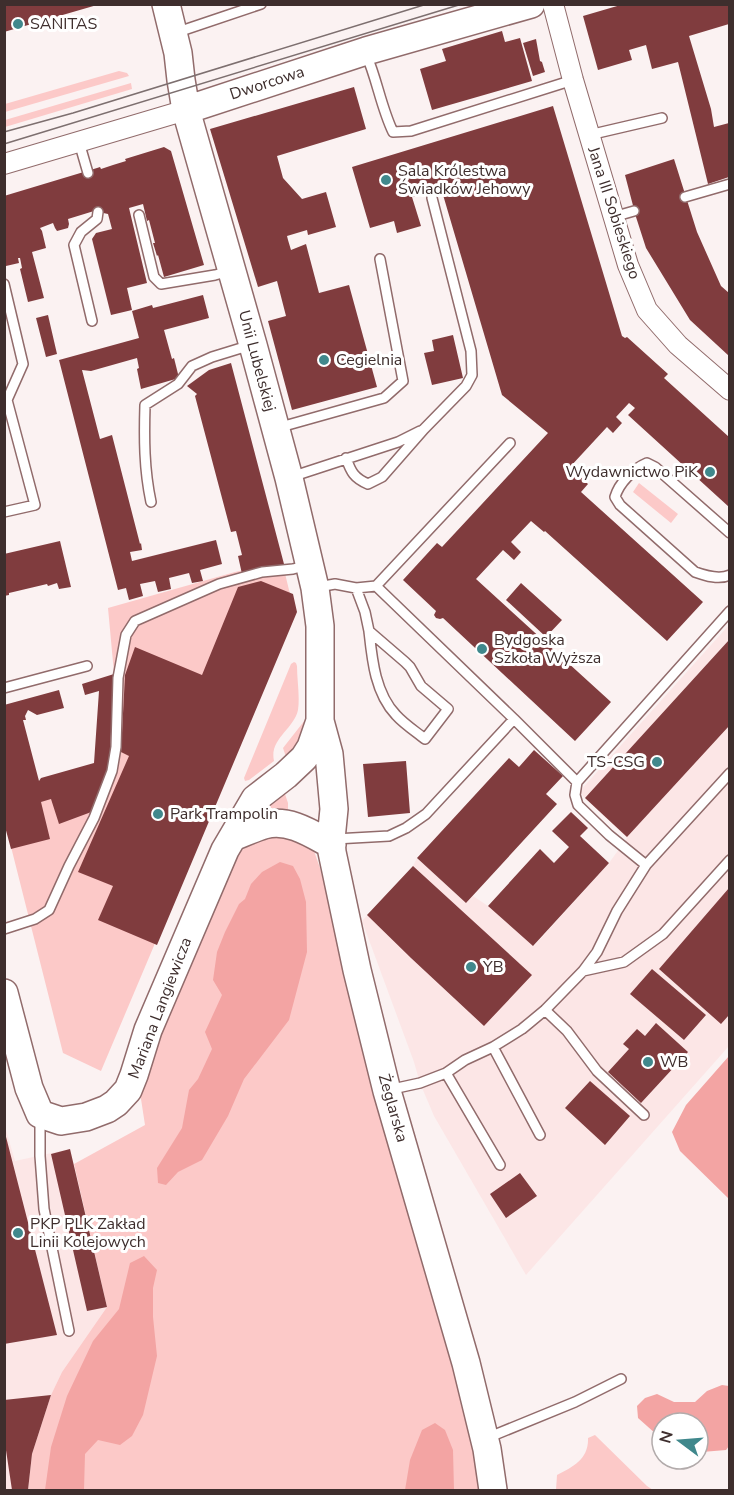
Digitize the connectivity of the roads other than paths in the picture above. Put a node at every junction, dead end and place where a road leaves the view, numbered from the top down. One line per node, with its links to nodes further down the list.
1 (166, 4): 5 (street, Unii Lubelskiej)
2 (261, 4): 5 (lane)
3 (531, 4): 6 (street, Dworcowa)
4 (553, 4): 7 (street, Jana III Sobieskiego)
5 (173, 34): 8 (street, Unii Lubelskiej)
6 (366, 51): 7 (lane); 8 (street, Dworcowa)
7 (573, 80): 10 (street, Jana III Sobieskiego)
8 (186, 110): 11 (street, Dworcowa); 22 (street, Unii Lubelskiej)
9 (662, 118): 10 (lane)
10 (589, 135): 20 (street, Jana III Sobieskiego)
11 (79, 142): 12 (street, Dworcowa); 13 (lane)
12 (4, 164)
13 (88, 174)
14 (729, 184): 15 (lane)
15 (685, 197)
16 (432, 198): 28 (lane)
17 (634, 211): 20 (lane)
18 (98, 212): 24 (lane)
19 (139, 214): 22 (lane)
20 (613, 217): 26 (street, Jana III Sobieskiego)
21 (380, 259): 27 (lane)
22 (232, 270): 25 (street, Unii Lubelskiej)
23 (4, 284): 33 (lane)
24 (92, 321)
25 (253, 345): 27 (street, Unii Lubelskiej); 32 (lane)
26 (729, 390)
27 (275, 429): 31 (street, Unii Lubelskiej)
28 (424, 429): 30 (lane); 30 (lane)
29 (510, 443): 37 (lane)
30 (346, 458): 31 (lane)
31 (289, 477): 36 (street, Unii Lubelskiej)
32 (151, 502)
33 (4, 512)
34 (729, 533): 35 (lane)
35 (729, 575)
36 (313, 576): 38 (lane); 44 (street, Unii Lubelskiej); 51 (lane)
37 (376, 586): 38 (lane); 43 (lane)
38 (356, 588): 40 (lane)
39 (729, 612): 46 (lane)
40 (369, 631): 40 (lane)
41 (87, 666): 42 (lane)
42 (4, 688)
43 (514, 718): 46 (lane); 48 (lane)
44 (321, 721): 47 (street, Mariana Langiewicza); 48 (street, Żeglarska)
45 (729, 773): 50 (lane)
46 (578, 782): 50 (lane)
47 (233, 837): 48 (street); 58 (street, Mariana Langiewicza)
48 (332, 842): 57 (street, Żeglarska)
49 (729, 860): 52 (lane)
50 (646, 865): 52 (lane)
51 (4, 929)
52 (584, 971): 54 (lane)
53 (4, 993): 58 (street)
54 (545, 1010): 55 (lane); 59 (lane)
55 (493, 1047): 56 (lane); 60 (lane)
56 (446, 1073): 57 (lane); 61 (lane)
57 (387, 1091): 64 (street, Żeglarska)
58 (40, 1114): 62 (lane)
59 (644, 1115)
60 (540, 1135)
61 (500, 1165)
62 (69, 1331)
63 (621, 1379): 64 (lane)
64 (485, 1438): 65 (street, Żeglarska)
65 (493, 1491)

